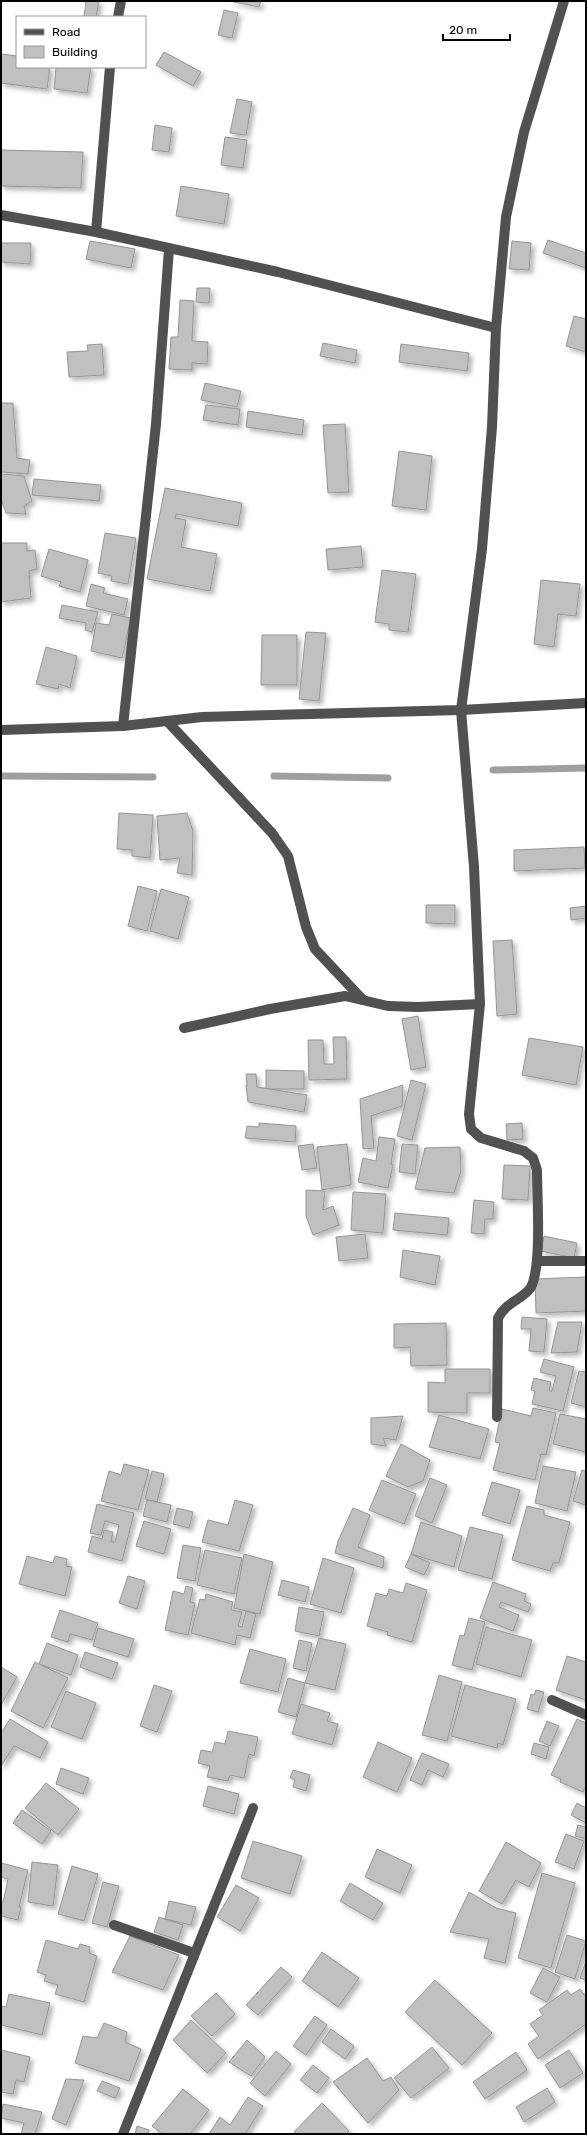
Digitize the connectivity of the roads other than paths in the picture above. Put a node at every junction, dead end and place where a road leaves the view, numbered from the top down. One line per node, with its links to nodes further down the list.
1 (121, 1): 3 (street)
2 (564, 1): 8 (street)
3 (118, 16)
4 (110, 68): 6 (street)
5 (1, 215): 6 (street)
6 (96, 232): 7 (street)
7 (169, 249): 8 (street); 12 (street)
8 (496, 328): 10 (street)
9 (586, 703): 10 (street)
10 (461, 710): 11 (street); 15 (street)
11 (167, 721): 12 (street); 14 (street)
12 (123, 726): 13 (street)
13 (1, 730)
14 (364, 1000): 15 (street); 16 (street)
15 (480, 1004): 17 (street)
16 (184, 1028)
17 (538, 1261): 18 (street); 19 (street)
18 (586, 1261)
19 (497, 1417)
20 (552, 1700): 21 (street)
21 (586, 1715)
22 (253, 1808): 24 (street)
23 (114, 1925): 24 (street)
24 (194, 1953): 25 (street)
25 (123, 2134)

